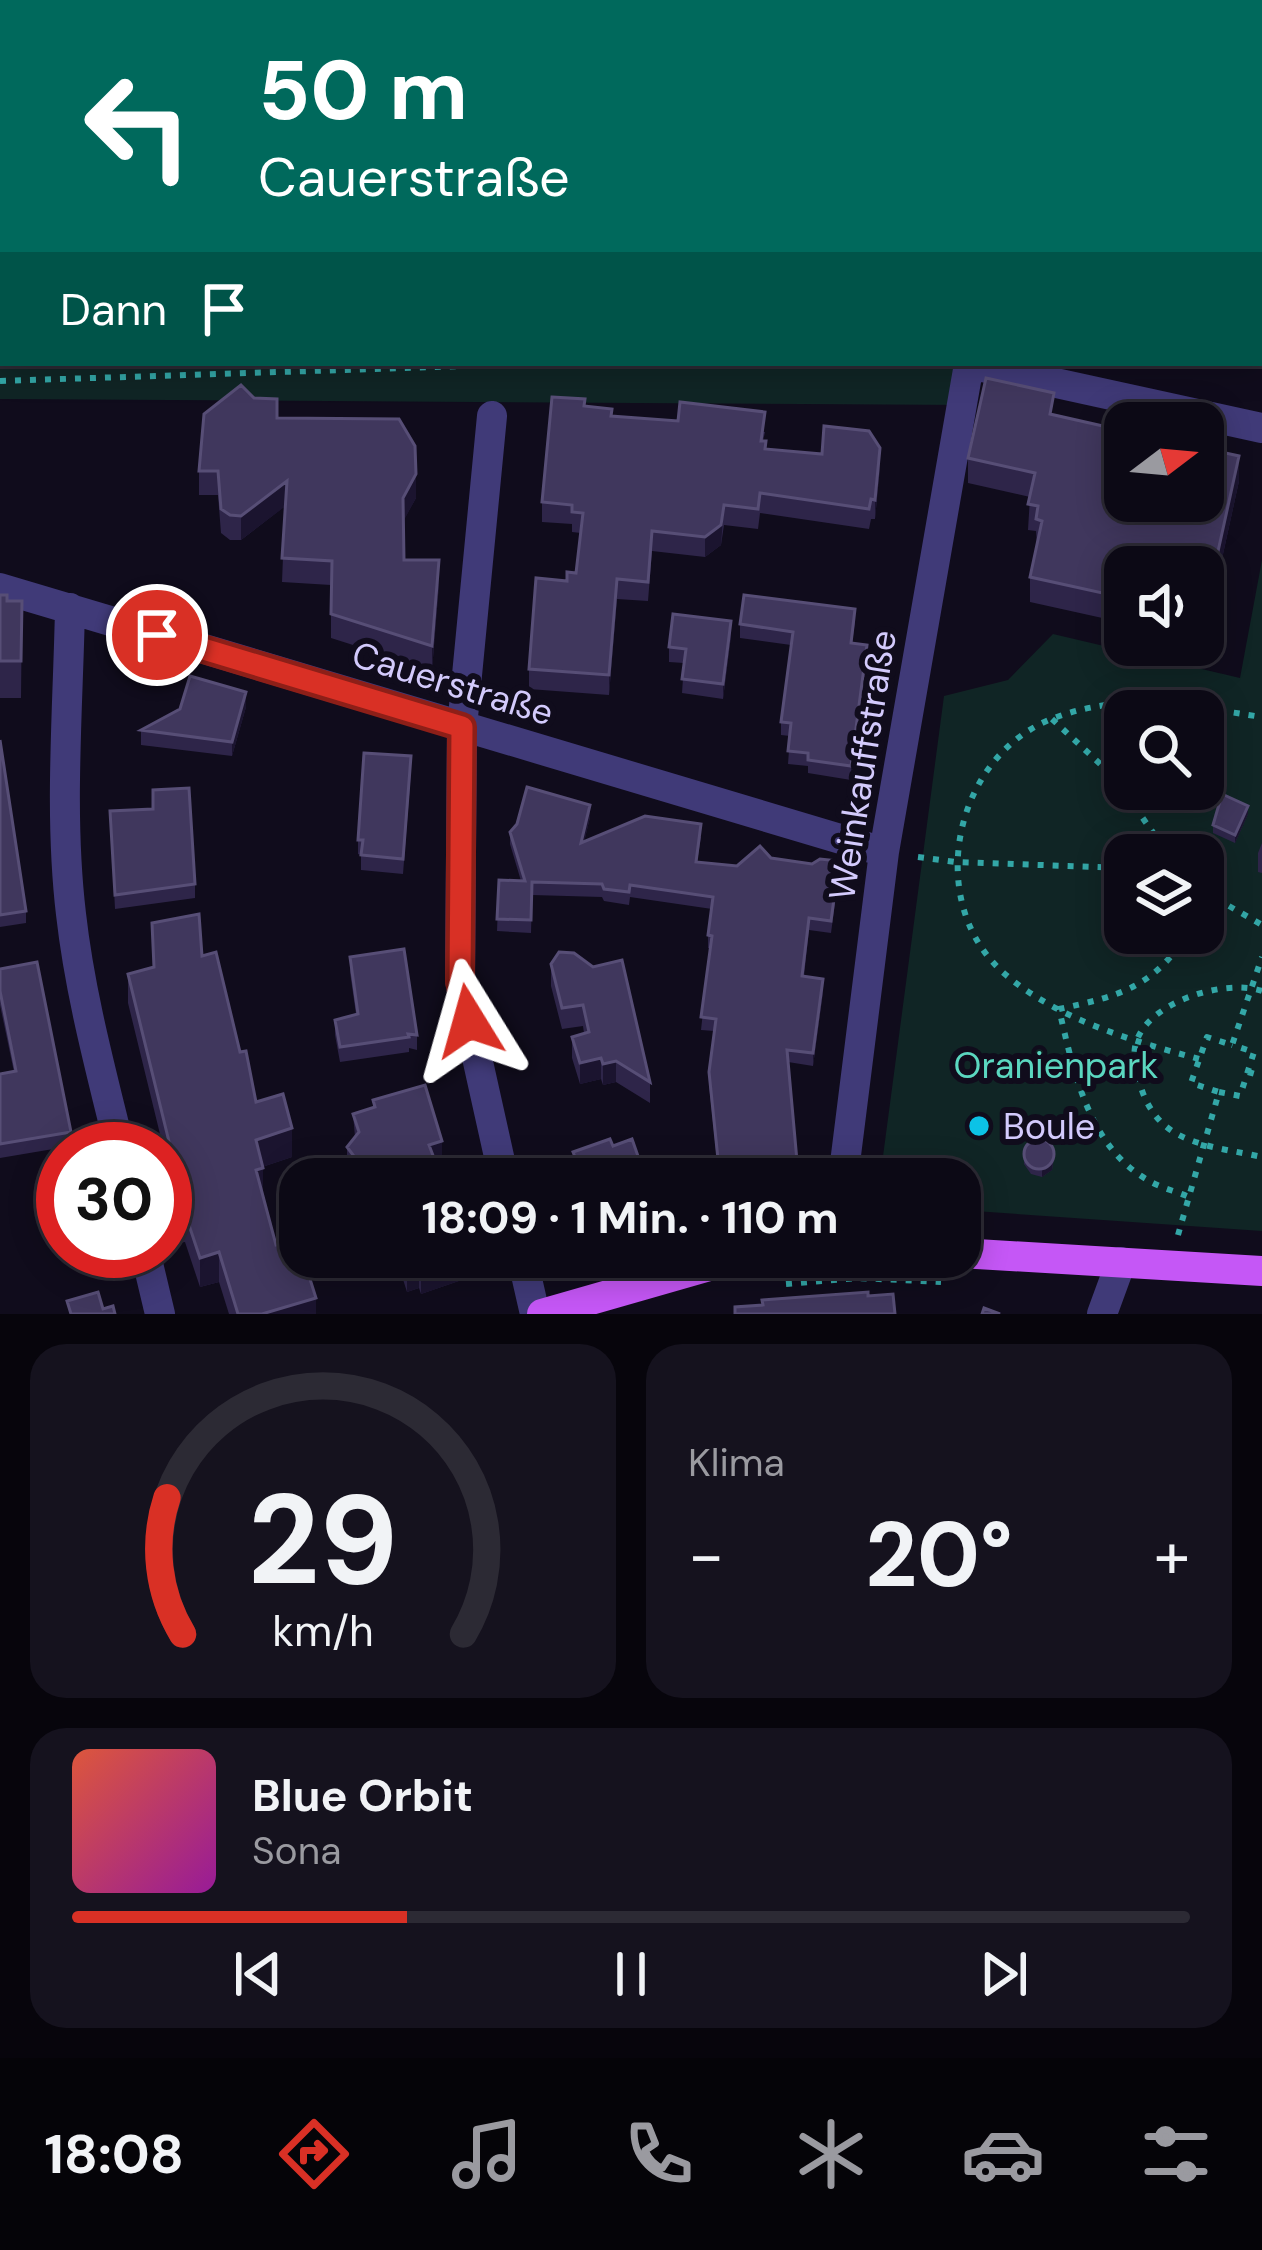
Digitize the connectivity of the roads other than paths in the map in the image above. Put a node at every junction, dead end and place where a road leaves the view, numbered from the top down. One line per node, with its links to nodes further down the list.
1 (969, 366): 8 (street, Weinkauffstraße)
2 (978, 366): 4 (street)
3 (492, 416): 7 (street)
4 (1262, 428)
5 (0, 588): 6 (street, Cauerstraße)
6 (70, 608): 7 (street, Cauerstraße); 9 (street)
7 (462, 727): 8 (street, Cauerstraße); 10 (street)
8 (884, 852): 11 (street, Weinkauffstraße)
9 (113, 1122)
10 (499, 1158)
11 (847, 1158)
12 (1121, 1262): 13 (main road); 14 (main road); 20 (street)
13 (981, 1267)
14 (1262, 1271)
15 (151, 1278): 18 (street)
16 (528, 1278): 19 (street)
17 (664, 1278): 19 (main road)
18 (160, 1314)
19 (538, 1314)
20 (1102, 1314)

